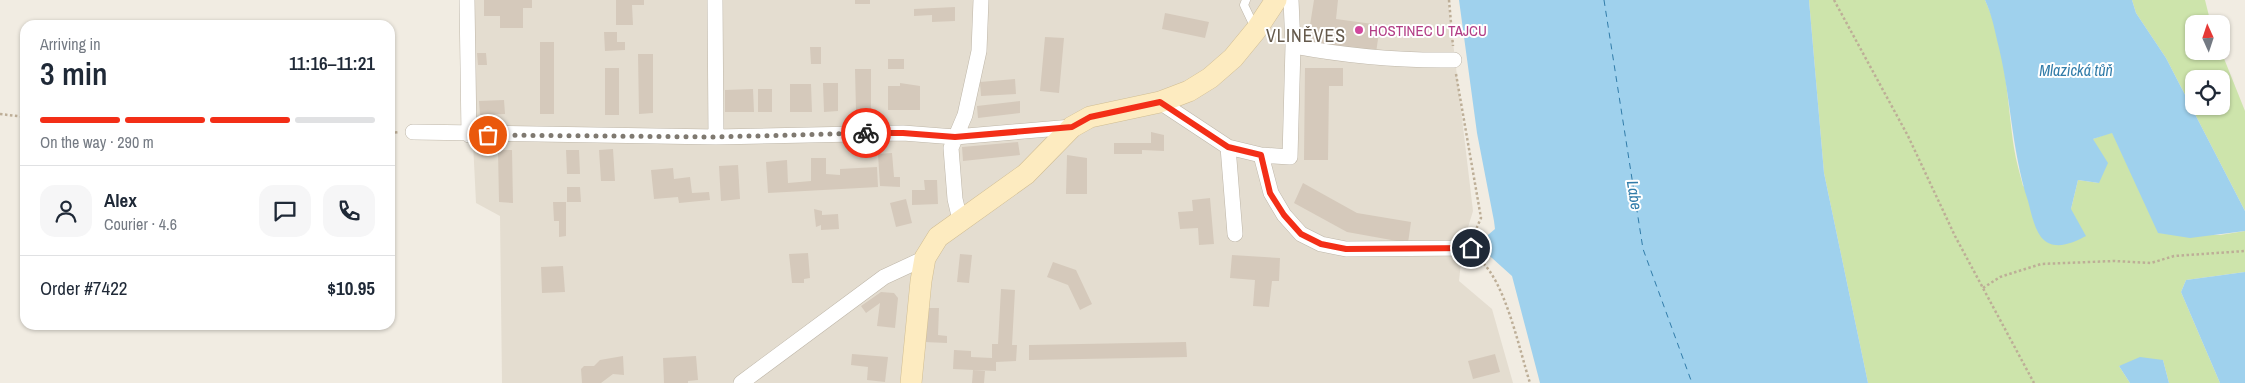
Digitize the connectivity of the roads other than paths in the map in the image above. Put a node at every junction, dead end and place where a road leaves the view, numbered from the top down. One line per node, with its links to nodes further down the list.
1 (467, 0): 13 (street)
2 (716, 0): 14 (street)
3 (981, 0): 15 (street)
4 (1246, 0): 7 (lane)
5 (1276, 0): 7 (street)
6 (1291, 0): 8 (street)
7 (1256, 30): 10 (street)
8 (1293, 46): 9 (street); 17 (street)
9 (1454, 60)
10 (1160, 102): 11 (street); 16 (street)
11 (1072, 127): 15 (street); 18 (street)
12 (413, 132): 13 (street)
13 (469, 135): 14 (street)
14 (716, 137): 15 (street)
15 (955, 137): 18 (street)
16 (1228, 147): 17 (street); 19 (street)
17 (1261, 155): 20 (street)
18 (960, 220): 21 (street)
19 (1235, 234)
20 (1471, 248)
21 (925, 258): 22 (street); 23 (street)
22 (742, 383)
23 (911, 383)

